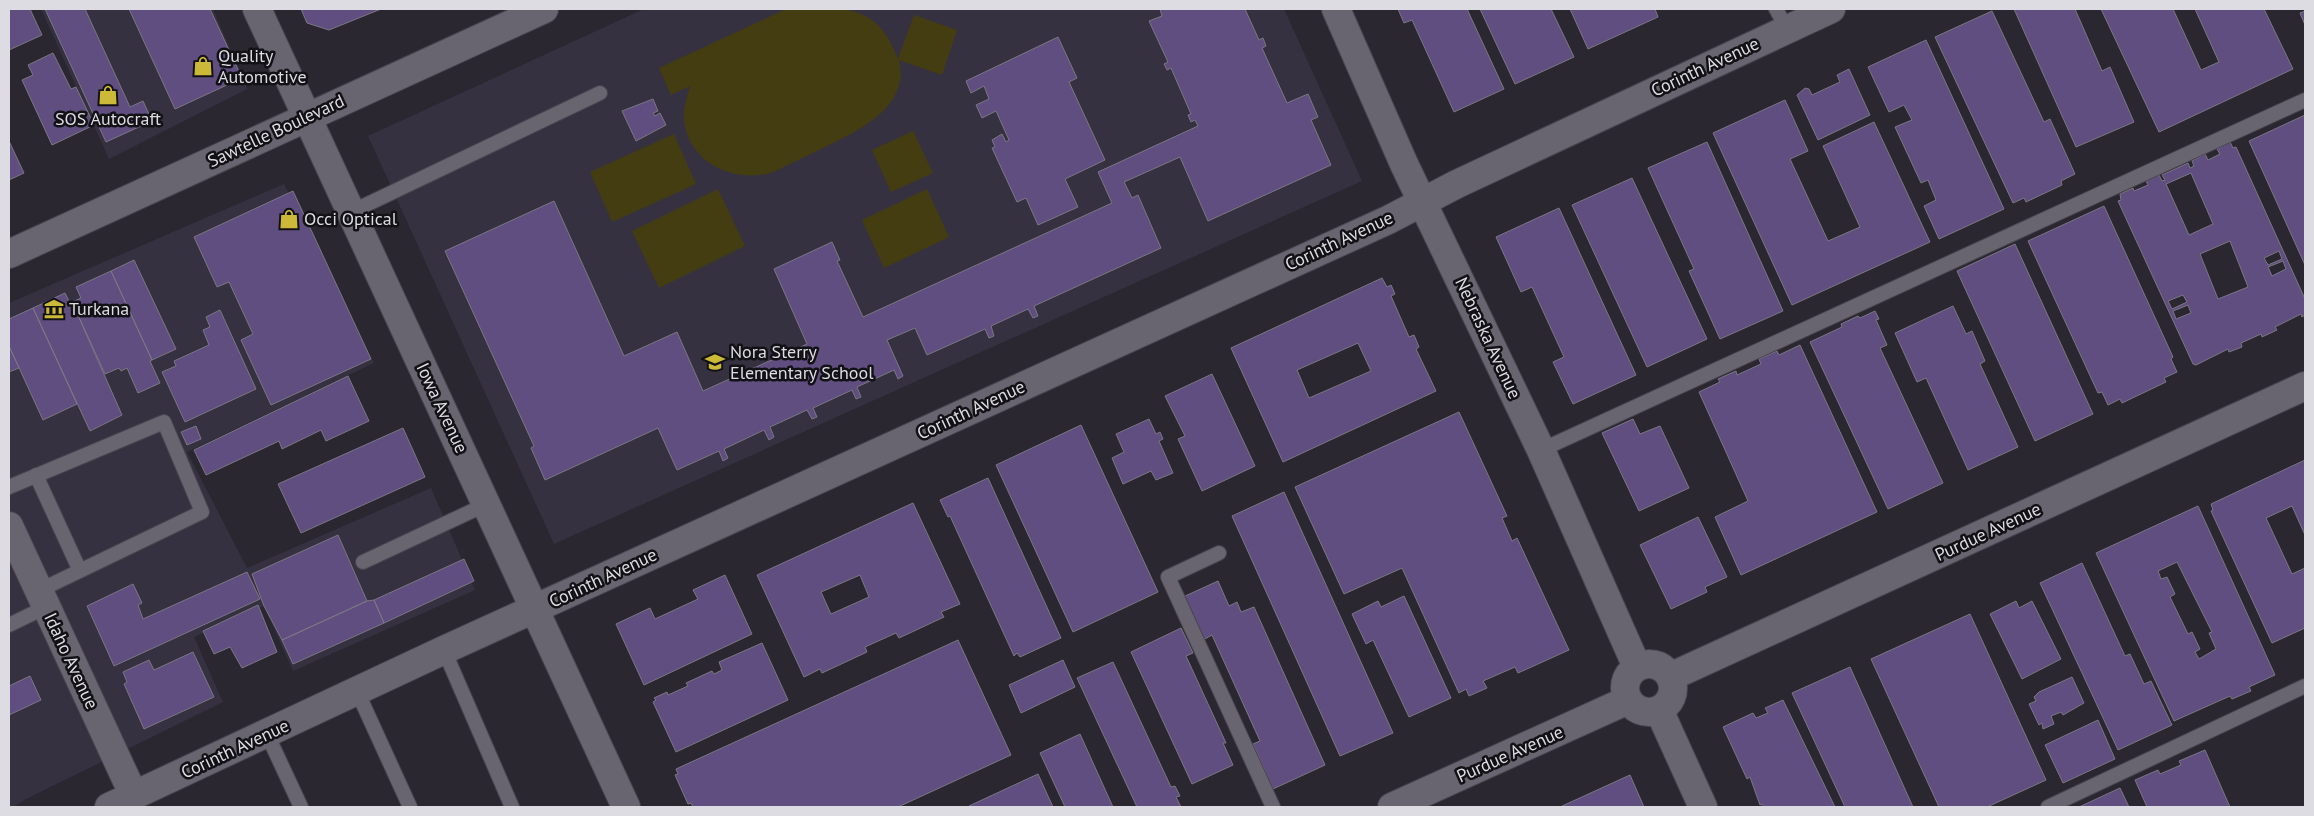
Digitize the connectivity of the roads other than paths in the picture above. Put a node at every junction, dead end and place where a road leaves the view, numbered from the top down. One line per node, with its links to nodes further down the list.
1 (257, 9): 8 (street, Iowa Avenue)
2 (544, 9): 8 (street, Sawtelle Boulevard)
3 (1336, 9): 9 (street, Nebraska Avenue)
4 (1831, 9): 5 (street, Corinth Avenue)
5 (1781, 19): 9 (street, Corinth Avenue)
6 (600, 93): 10 (lane)
7 (2305, 100): 13 (lane)
8 (306, 117): 10 (street, Iowa Avenue); 11 (street, Sawtelle Boulevard)
9 (1423, 201): 13 (street, Nebraska Avenue); 22 (street, Corinth Avenue)
10 (351, 212): 16 (street, Iowa Avenue)
11 (9, 254)
12 (2305, 386): 26 (street, Purdue Avenue)
13 (1541, 450): 25 (street, Nebraska Avenue)
14 (36, 476): 15 (lane); 20 (lane); 20 (lane)
15 (9, 487)
16 (487, 504): 19 (lane); 22 (street, Iowa Avenue)
17 (9, 526): 21 (street, Idaho Avenue)
18 (1219, 553): 38 (lane)
19 (363, 562)
20 (80, 571): 21 (lane)
21 (42, 599): 23 (lane); 32 (street, Idaho Avenue)
22 (533, 610): 24 (street, Corinth Avenue); 37 (street, Iowa Avenue)
23 (9, 625)
24 (444, 650): 28 (street, Corinth Avenue); 36 (lane)
25 (1637, 667): 26 (street); 29 (street)
26 (1670, 677): 30 (street)
27 (2305, 686): 41 (lane)
28 (357, 691): 31 (street, Corinth Avenue); 35 (lane)
29 (1628, 700): 30 (street); 39 (street, Purdue Avenue)
30 (1659, 710): 40 (street)
31 (267, 734): 32 (street, Corinth Avenue); 34 (lane)
32 (134, 796): 33 (street, Corinth Avenue)
33 (109, 807)
34 (301, 807)
35 (410, 807)
36 (512, 807)
37 (626, 807)
38 (1273, 807)
39 (1392, 807)
40 (1703, 807)
41 (2048, 807)

